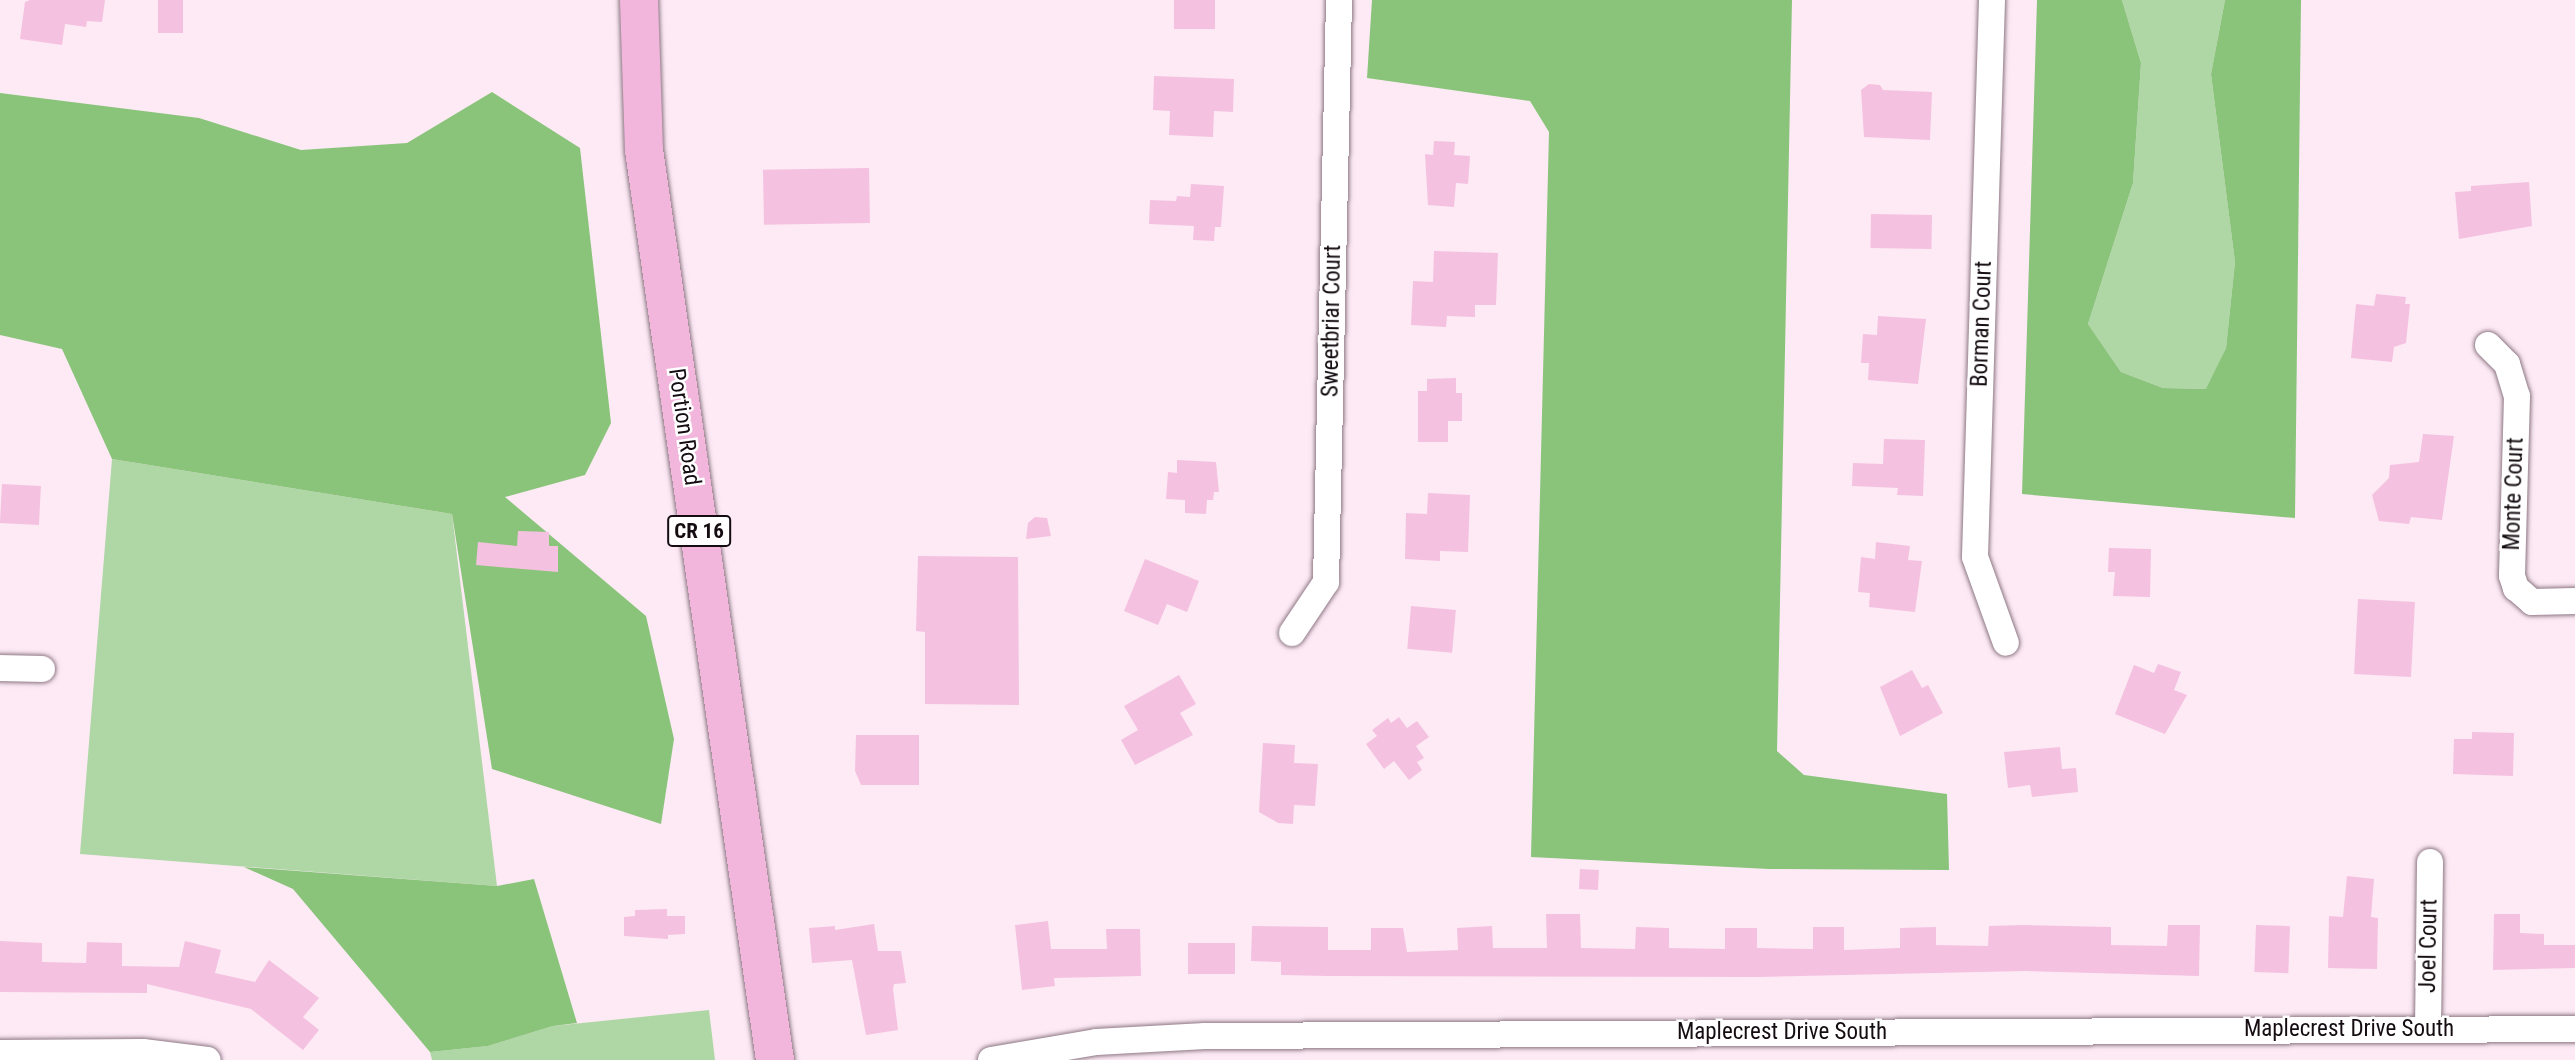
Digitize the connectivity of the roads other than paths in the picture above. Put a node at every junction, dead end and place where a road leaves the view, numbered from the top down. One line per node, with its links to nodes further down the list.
1 (639, 0): 15 (main road, Portion Road / CR 16)
2 (1339, 0): 6 (street, Sweetbriar Court)
3 (1992, 0): 7 (street, Borman Court)
4 (2488, 345): 5 (street, Monte Court)
5 (2575, 601)
6 (1292, 633)
7 (2006, 643)
8 (0, 668): 9 (street)
9 (41, 669)
10 (2430, 862): 11 (street, Joel Court)
11 (2428, 1029): 12 (street, Maplecrest Drive South); 16 (street, Maplecrest Drive South)
12 (2575, 1029)
13 (0, 1053): 14 (street)
14 (208, 1060)
15 (775, 1060)
16 (991, 1060)

